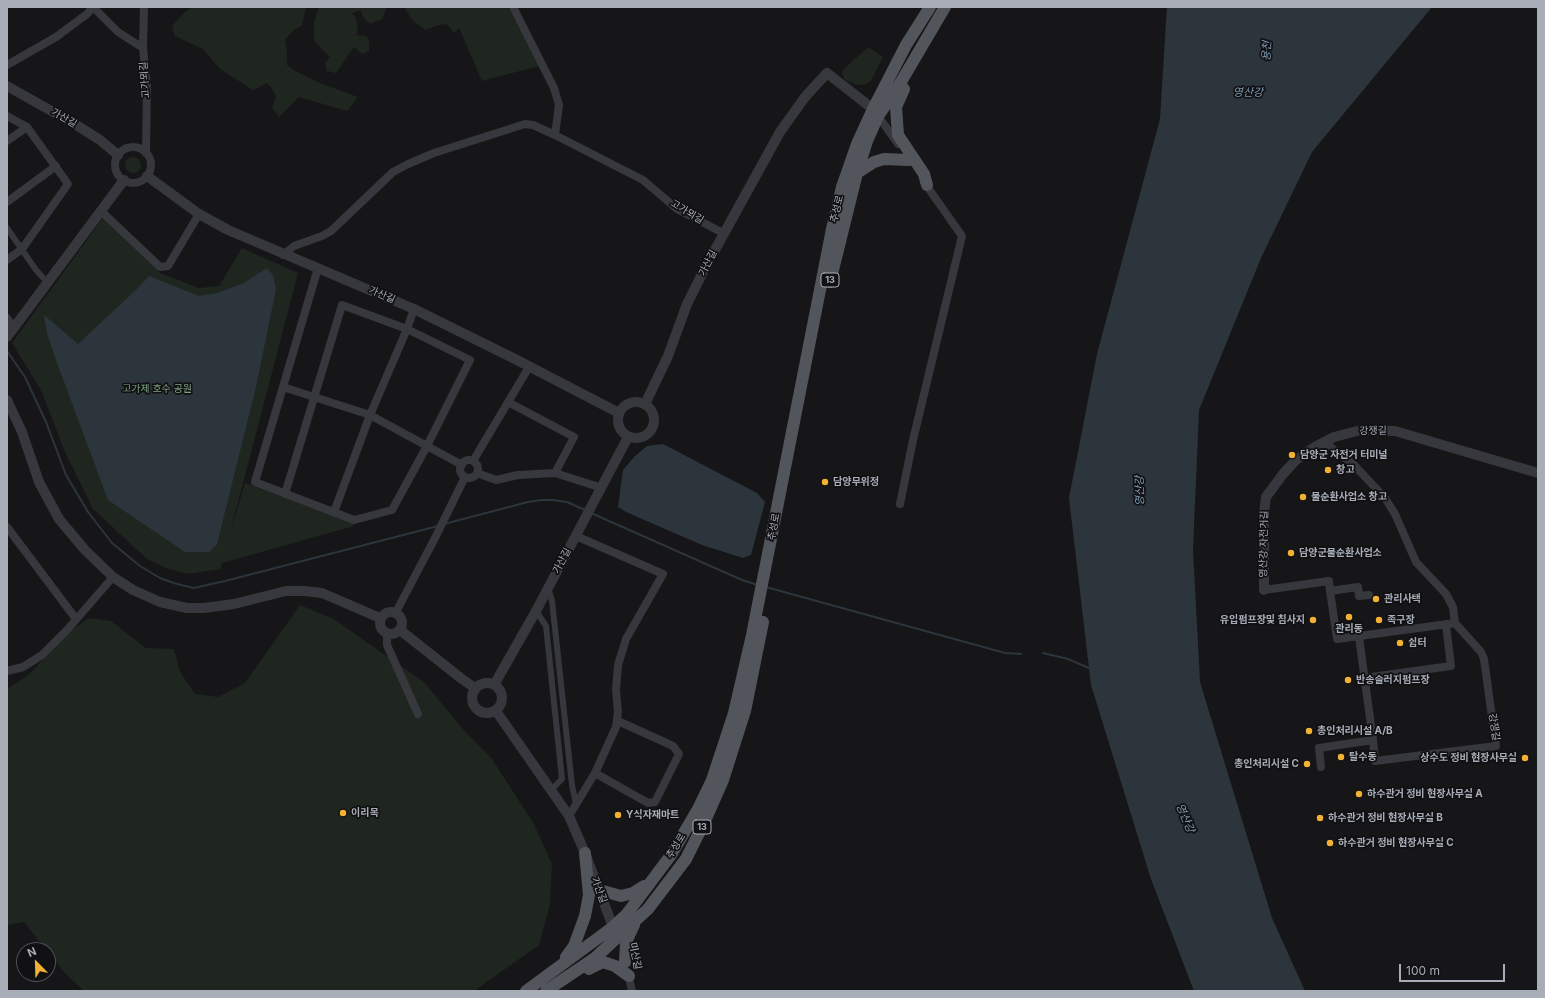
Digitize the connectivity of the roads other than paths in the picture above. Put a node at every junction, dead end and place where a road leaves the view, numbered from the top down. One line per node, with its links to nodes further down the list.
1 (93, 7): 6 (street); 7 (street)
2 (144, 7): 6 (street, 고가뫼길)
3 (513, 7): 12 (street)
4 (930, 7): 9 (main road, 추성로 / 13)
5 (946, 7): 9 (main road, 추성로 / 13); 21 (main road)
6 (143, 48): 14 (street, 고가뫼길)
7 (7, 65)
8 (7, 86): 15 (street, 가산길)
9 (876, 112): 16 (street); 18 (main road, 추성로 / 13); 26 (street); 61 (main road, 추성로 / 13)
10 (7, 116): 11 (street)
11 (27, 128): 13 (street); 17 (street)
12 (555, 135): 26 (street, 고가뫼길); 28 (street, 고가뫼길)
13 (7, 141)
14 (146, 153): 15 (street); 19 (street)
15 (118, 155): 20 (street)
16 (909, 160): 18 (main road); 21 (street)
17 (56, 166): 22 (street); 27 (street)
18 (857, 173): 61 (main road, 추성로 / 13)
19 (147, 176): 20 (street); 24 (street, 가산길)
20 (124, 180): 23 (street)
21 (927, 185): 57 (street)
22 (7, 202)
23 (101, 211): 24 (street); 31 (street)
24 (199, 214): 28 (street, 가산길)
25 (7, 228): 27 (street)
26 (723, 233): 41 (street, 가산길)
27 (22, 249): 29 (street); 31 (street)
28 (283, 254): 30 (street, 가산길)
29 (7, 260)
30 (318, 268): 32 (street, 가산길); 37 (street)
31 (48, 283): 35 (street)
32 (414, 309): 34 (street); 36 (street, 가산길)
33 (7, 318): 35 (street)
34 (407, 329): 38 (street); 44 (street); 47 (street)
35 (10, 333)
36 (529, 367): 40 (street); 43 (street, 가산길)
37 (283, 387): 38 (street); 55 (street)
38 (314, 397): 44 (street); 55 (street)
39 (7, 400): 42 (street)
40 (508, 402): 48 (street); 51 (street)
41 (645, 404): 43 (street); 45 (street)
42 (10, 413): 62 (street)
43 (619, 413): 45 (street)
44 (370, 415): 47 (street); 58 (street)
45 (628, 438): 54 (street, 가산길)
46 (1324, 442): 52 (street, 강쟁길); 56 (street, 강쟁길); 72 (street)
47 (427, 446): 49 (street); 58 (street)
48 (473, 461): 49 (street); 50 (street)
49 (462, 465): 53 (street)
50 (477, 473): 51 (street); 53 (street)
51 (556, 473): 54 (street)
52 (1538, 473)
53 (465, 477): 69 (street)
54 (602, 488): 60 (street, 가산길)
55 (285, 494): 58 (street)
56 (1266, 497): 64 (street, 영산강 자전거길)
57 (900, 504)
58 (334, 512)
59 (7, 527): 71 (street)
60 (576, 536): 63 (street, 가산길); 83 (street)
61 (769, 573): 67 (main road, 추성로 / 13)
62 (113, 576): 70 (street); 71 (street)
63 (548, 588): 68 (street, 가산길); 88 (street)
64 (1264, 590): 65 (street)
65 (1330, 591): 66 (street); 76 (street)
66 (1369, 595)
67 (762, 605): 91 (main road, 추성로 / 13); 93 (main road, 추성로 / 13)
68 (536, 611): 79 (street, 가산길); 87 (street)
69 (396, 612): 70 (street); 74 (street)
70 (380, 618): 75 (street)
71 (76, 619): 77 (street)
72 (1455, 623): 73 (street); 84 (street, 강쟁길)
73 (1446, 625): 76 (street); 78 (street)
74 (400, 630): 75 (street); 80 (street)
75 (387, 633): 82 (street)
76 (1359, 637): 78 (street, 강쟁길)
77 (7, 671)
78 (1364, 678): 84 (street, 강쟁길)
79 (494, 685): 80 (street); 81 (street)
80 (475, 688): 81 (street)
81 (496, 711): 87 (street, 가산길)
82 (418, 714)
83 (618, 722): 86 (street); 86 (street)
84 (1373, 740): 85 (street)
85 (1322, 767)
86 (594, 773): 88 (street)
87 (551, 790): 89 (street, 가산길)
88 (576, 804): 89 (street)
89 (569, 816): 90 (street, 가산길)
90 (585, 853): 92 (street, 가산길); 96 (main road)
91 (652, 880): 92 (main road); 94 (main road, 추성로 / 13)
92 (599, 890): 94 (street, 가산길)
93 (637, 919): 94 (main road, 추성로 / 13); 95 (main road)
94 (616, 932): 95 (street, 미산길); 96 (main road, 추성로 / 13); 98 (main road, 추성로 / 13)
95 (625, 962): 97 (street, 미산길)
96 (554, 971): 99 (main road, 추성로 / 13)
97 (629, 976): 98 (main road); 101 (street, 미산길)
98 (567, 977): 100 (main road, 추성로 / 13)
99 (526, 991)
100 (546, 991)
101 (632, 991)

